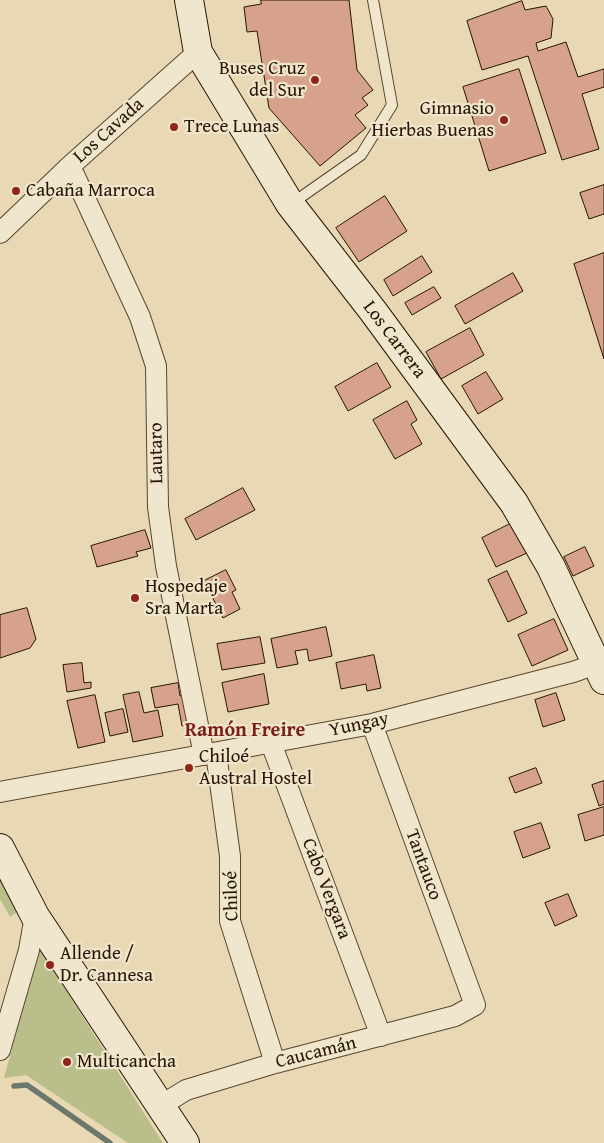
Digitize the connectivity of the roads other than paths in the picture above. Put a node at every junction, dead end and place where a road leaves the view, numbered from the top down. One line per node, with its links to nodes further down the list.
1 (188, 0): 3 (street, Los Carrera)
2 (373, 0): 5 (lane)
3 (198, 52): 4 (street, Los Cavada); 5 (street, Los Carrera)
4 (70, 166): 6 (street, Los Cavada); 10 (street, Lautaro)
5 (290, 204): 7 (street, Los Carrera)
6 (0, 233)
7 (600, 672): 8 (street, Yungay)
8 (372, 724): 9 (street, Yungay); 14 (street, Tantauco)
9 (271, 743): 10 (street, Yungay); 15 (street, Cabo Vergara)
10 (210, 754): 11 (street, Yungay); 17 (street, Chiloé)
11 (0, 792)
12 (0, 848): 13 (street)
13 (35, 916): 16 (street); 18 (street)
14 (475, 1005): 15 (street, Caucamán)
15 (381, 1036): 17 (street, Caucamán)
16 (0, 1050)
17 (275, 1063): 18 (street, Caucamán)
18 (160, 1106): 19 (street)
19 (185, 1143)

